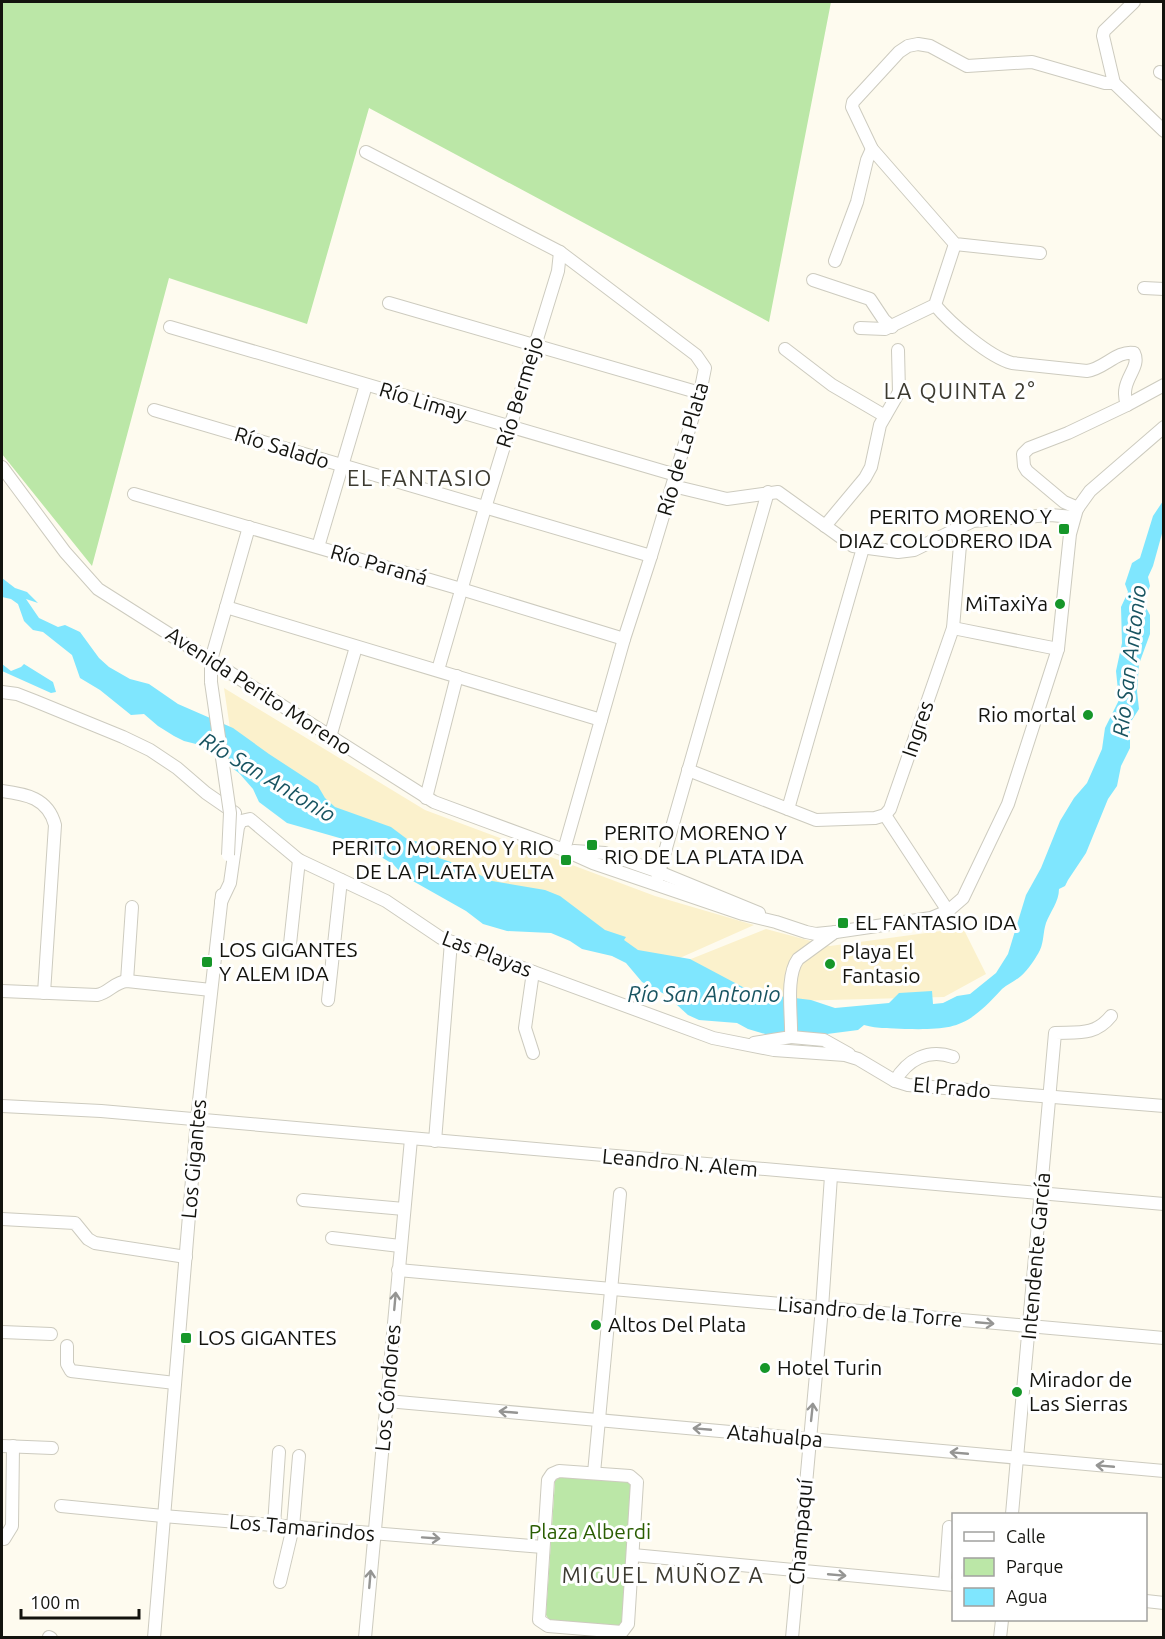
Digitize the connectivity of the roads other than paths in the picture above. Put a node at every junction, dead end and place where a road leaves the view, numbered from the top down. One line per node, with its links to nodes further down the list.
1 (1134, 2): 2 (street)
2 (1114, 82): 3 (street); 4 (street)
3 (1164, 131)
4 (872, 149): 6 (street); 9 (street)
5 (366, 152): 7 (street, Río de La Plata)
6 (955, 244): 8 (street); 14 (street)
7 (560, 252): 18 (street, Río Bermejo); 23 (street, Río de La Plata)
8 (1040, 253)
9 (835, 261)
10 (813, 280): 16 (street)
11 (1144, 288): 12 (street)
12 (1164, 289)
13 (388, 303): 18 (street)
14 (935, 305): 16 (street); 24 (street)
15 (170, 327): 21 (street, Río Limay)
16 (892, 327): 17 (street)
17 (860, 328)
18 (534, 344): 23 (street); 28 (street, Río Bermejo)
19 (785, 349): 26 (street)
20 (898, 350): 26 (street)
21 (366, 384): 28 (street, Río Limay); 29 (street)
22 (1164, 386): 24 (street)
23 (700, 393): 31 (street, Río de La Plata)
24 (1127, 405): 37 (street)
25 (154, 410): 29 (street, Río Salado)
26 (885, 416): 38 (street)
27 (1164, 427): 37 (street)
28 (509, 428): 31 (street, Río Limay); 35 (street, Río Bermejo)
29 (342, 466): 35 (street, Río Salado); 41 (street)
30 (2, 467): 50 (street, Avenida Perito Moreno)
31 (674, 480): 34 (street, Río Limay); 43 (street, Río de La Plata)
32 (768, 492): 34 (street); 36 (street); 38 (street)
33 (134, 494): 39 (street, Río Paraná)
34 (727, 499): 36 (street, Río Limay)
35 (485, 508): 43 (street, Río Salado); 44 (street, Río Bermejo)
36 (763, 510): 56 (street)
37 (1076, 512): 40 (street); 49 (street)
38 (825, 526): 42 (street)
39 (249, 527): 41 (street, Río Paraná); 45 (street, Los Gigantes)
40 (956, 528): 42 (street); 46 (street, Ingres)
41 (318, 547): 44 (street, Río Paraná)
42 (862, 548): 59 (street)
43 (651, 556): 47 (street, Río de La Plata)
44 (461, 589): 47 (street, Río Paraná); 51 (street, Río Bermejo)
45 (226, 607): 48 (street); 50 (street, Los Gigantes)
46 (953, 627): 49 (street); 60 (street, Ingres)
47 (624, 639): 54 (street, Río de La Plata)
48 (356, 647): 51 (street); 55 (street)
49 (1058, 649): 68 (street)
50 (211, 660): 55 (street, Avenida Perito Moreno); 66 (street, Los Gigantes, bridge)
51 (438, 670): 52 (street)
52 (457, 676): 54 (street); 58 (street)
53 (2, 692): 61 (street, Las Playas)
54 (601, 720): 62 (street, Río de La Plata)
55 (330, 737): 58 (street, Avenida Perito Moreno)
56 (688, 770): 59 (street); 64 (street)
57 (2, 791): 76 (street)
58 (426, 798): 62 (street, Avenida Perito Moreno)
59 (788, 810): 60 (street)
60 (885, 815): 68 (street)
61 (247, 819): 63 (street, Las Playas); 66 (street)
62 (564, 850): 64 (street, Avenida Perito Moreno)
63 (299, 860): 65 (street, Las Playas); 71 (street)
64 (657, 878): 69 (street, Avenida Perito Moreno)
65 (341, 880): 70 (street, Las Playas); 77 (street)
66 (221, 902): 74 (street, Los Gigantes)
67 (132, 907): 73 (street)
68 (948, 912): 69 (street, Avenida Perito Moreno)
69 (836, 932): 79 (street)
70 (451, 942): 72 (street, Las Playas); 90 (street)
71 (290, 944)
72 (532, 972): 80 (street, Las Playas); 81 (street)
73 (127, 981): 74 (street); 76 (street)
74 (211, 990): 88 (street, Los Gigantes)
75 (2, 992): 76 (street)
76 (44, 993)
77 (328, 1000)
78 (1111, 1016): 85 (street, Intendente García)
79 (792, 1037): 80 (street); 83 (street)
80 (747, 1044): 83 (street, El Prado)
81 (533, 1053)
82 (953, 1057): 84 (street)
83 (858, 1059): 84 (street, El Prado)
84 (895, 1081): 85 (street, El Prado)
85 (1050, 1096): 87 (street, El Prado); 93 (street, Intendente García)
86 (2, 1106): 88 (street, Leandro N. Alem)
87 (1164, 1106)
88 (197, 1119): 89 (street, Leandro N. Alem); 100 (street, Los Gigantes)
89 (411, 1139): 90 (street, Leandro N. Alem); 96 (street, Los Cóndores)
90 (435, 1141): 91 (street, Leandro N. Alem)
91 (831, 1176): 93 (street, Leandro N. Alem); 103 (street, Champaquí)
92 (620, 1194): 102 (street)
93 (1042, 1194): 95 (street, Leandro N. Alem); 104 (street, Intendente García)
94 (303, 1200): 96 (street)
95 (1164, 1204)
96 (404, 1209): 99 (street, Los Cóndores)
97 (2, 1219): 100 (street)
98 (332, 1238): 99 (street)
99 (400, 1246): 101 (street, Los Cóndores)
100 (186, 1257): 109 (street, Los Gigantes)
101 (398, 1270): 102 (street, Lisandro de la Torre); 110 (street, Los Cóndores, one-way to 101)
102 (611, 1288): 103 (street, Lisandro de la Torre); 111 (street)
103 (822, 1308): 104 (street, Lisandro de la Torre, one-way to 104); 112 (street, Champaquí, one-way to 103)
104 (1030, 1327): 107 (street, Lisandro de la Torre); 117 (street, Intendente García)
105 (2, 1332): 106 (street)
106 (51, 1334)
107 (1164, 1338)
108 (67, 1346): 109 (street)
109 (175, 1383): 122 (street, Los Gigantes)
110 (387, 1401): 111 (street, Atahualpa, one-way to 110); 126 (street, Los Cóndores)
111 (598, 1420): 112 (street, Atahualpa, one-way to 111); 119 (street)
112 (809, 1439): 117 (street, Atahualpa, one-way to 112); 130 (street, Champaquí)
113 (7, 1446): 114 (street); 127 (street)
114 (52, 1448)
115 (279, 1452): 123 (street)
116 (299, 1456): 124 (street)
117 (1017, 1458): 118 (street, Atahualpa, one-way to 117); 121 (street, Intendente García)
118 (1164, 1471)
119 (594, 1473): 128 (street); 129 (street)
120 (61, 1506): 122 (street, Los Tamarindos)
121 (1012, 1513)
122 (163, 1516): 123 (street, Los Tamarindos); 137 (street, Los Gigantes)
123 (274, 1525): 124 (street, Los Tamarindos)
124 (293, 1527): 126 (street, Los Tamarindos); 131 (street)
125 (949, 1527): 132 (street)
126 (374, 1534): 128 (street, Los Tamarindos, one-way to 128); 138 (street, Los Cóndores, one-way to 126)
127 (4, 1539)
128 (543, 1547): 136 (street)
129 (633, 1555): 130 (street); 136 (street)
130 (798, 1572): 132 (street, one-way to 132); 139 (street, Champaquí)
131 (280, 1582)
132 (949, 1585)
133 (1147, 1601): 134 (street)
134 (1164, 1603)
135 (1002, 1621): 140 (street)
136 (581, 1634)
137 (154, 1638)
138 (365, 1638)
139 (792, 1638)
140 (1000, 1638)

